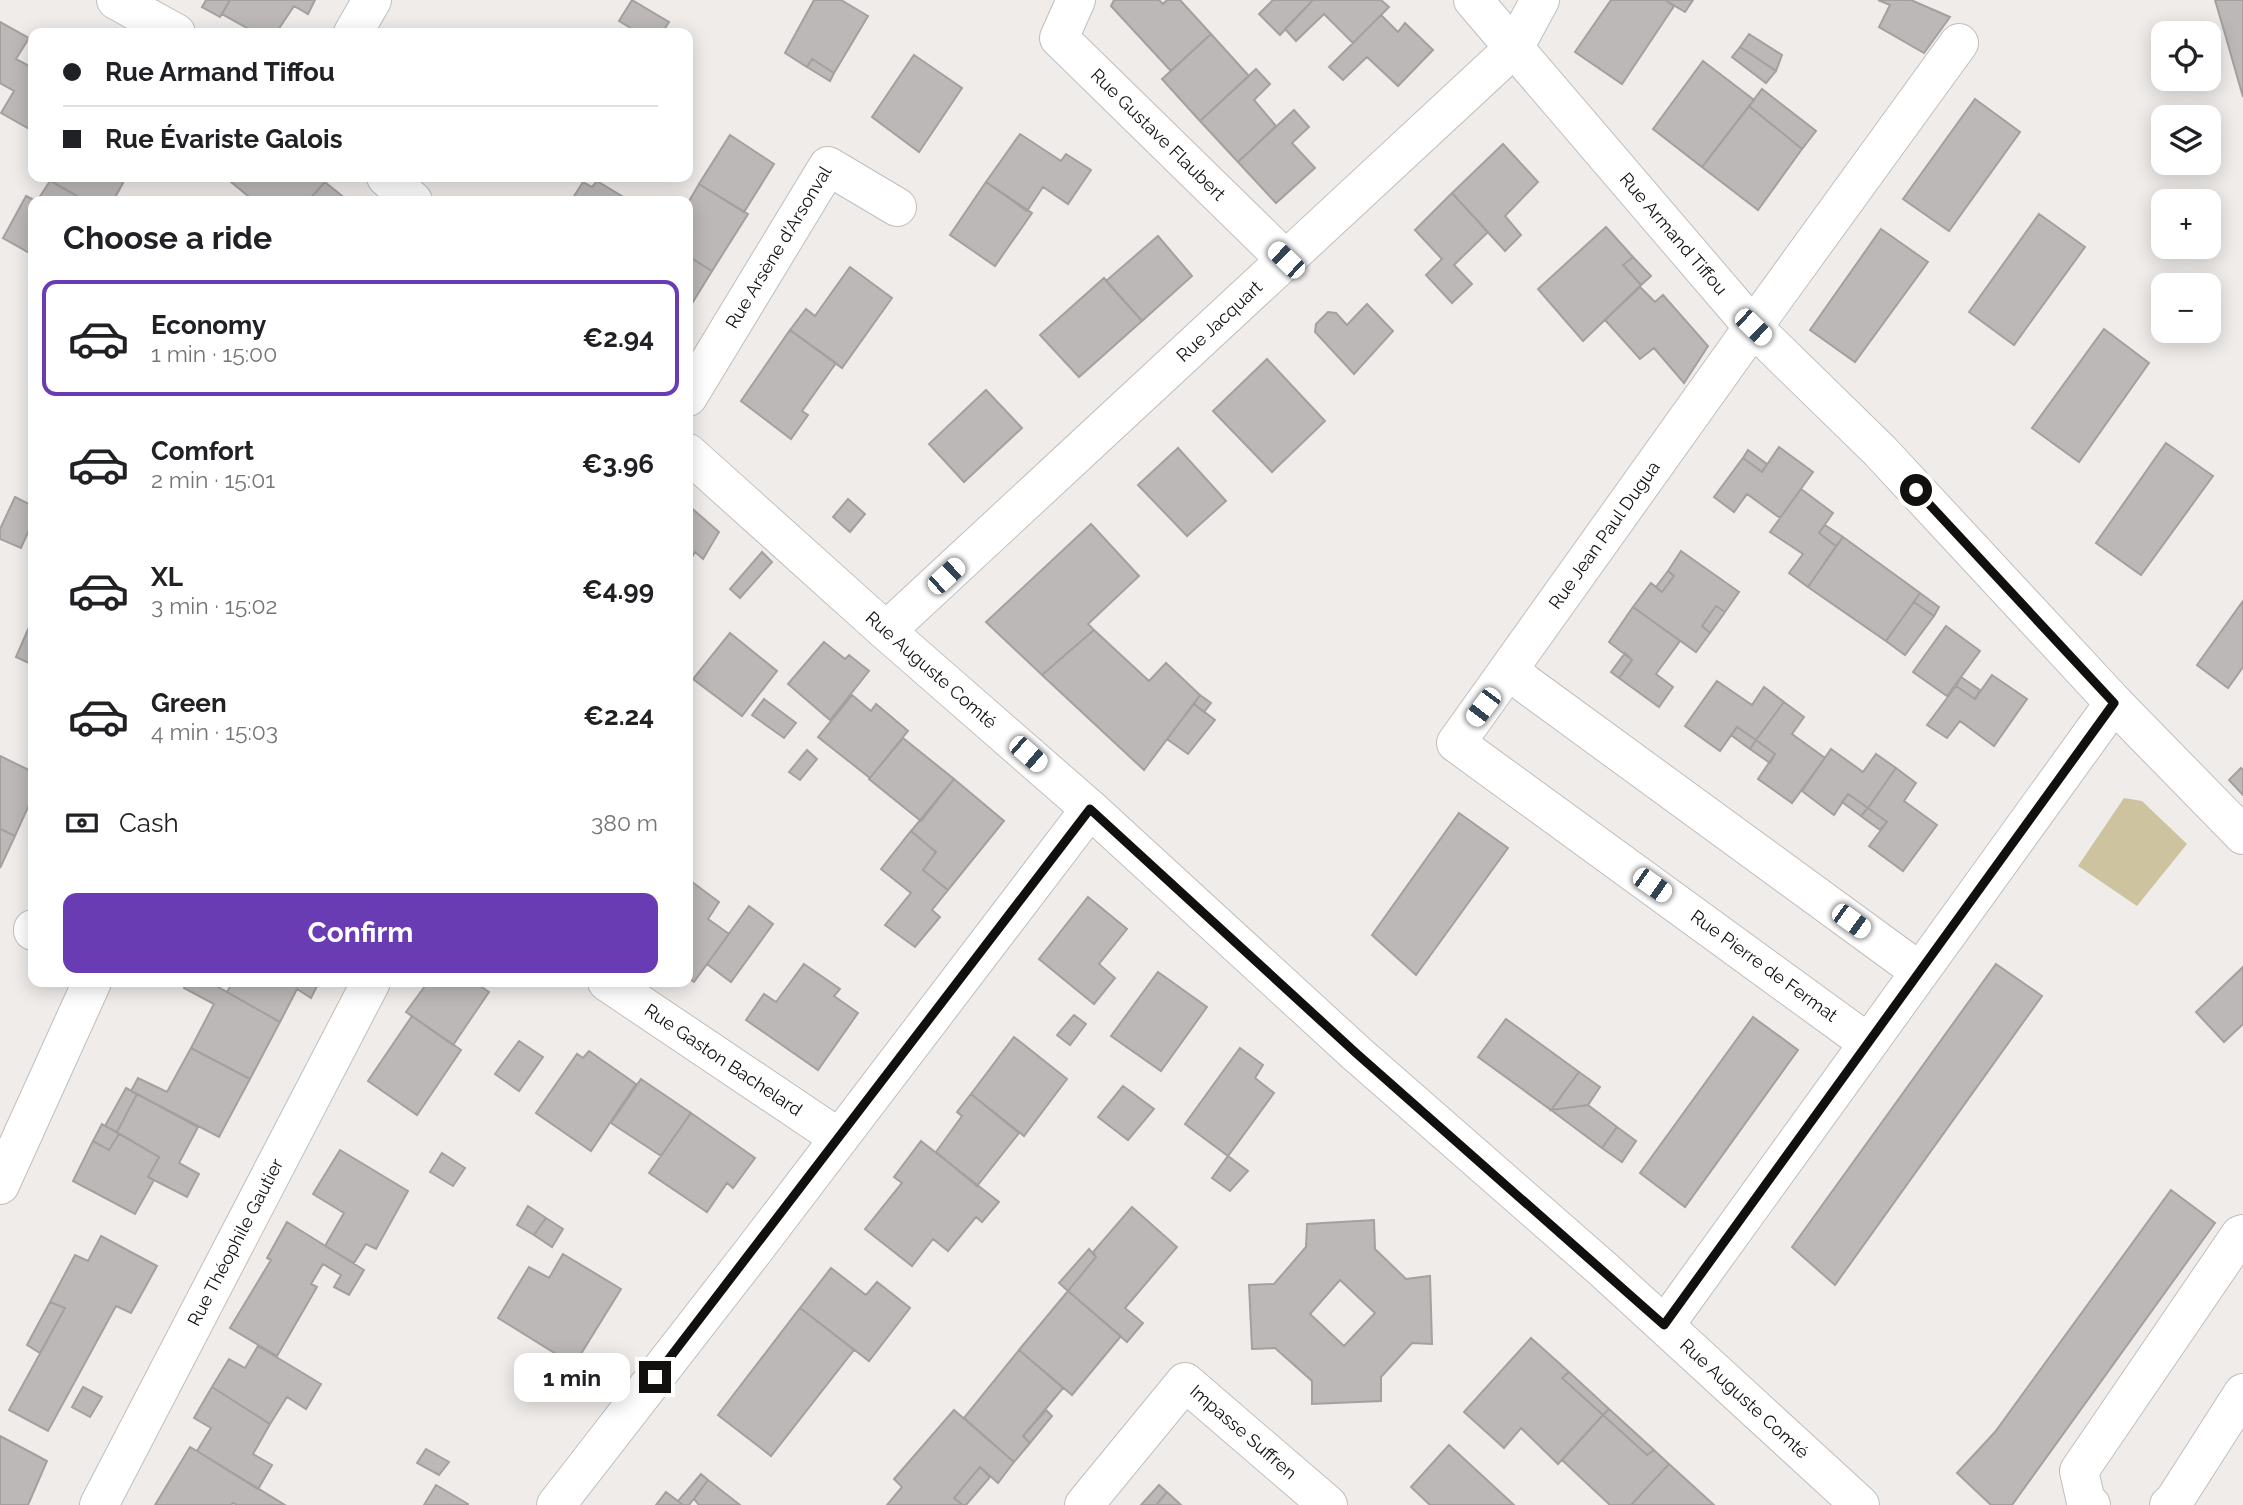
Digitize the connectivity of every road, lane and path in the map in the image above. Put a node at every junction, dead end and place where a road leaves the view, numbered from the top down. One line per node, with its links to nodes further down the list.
1 (116, 0): 6 (street)
2 (372, 0): 7 (street)
3 (1076, 0): 13 (street, Rue Gustave Flaubert)
4 (1473, 0): 9 (street, Rue Armand Tiffou)
5 (1540, 0): 9 (street, Rue Jacquart)
6 (167, 28)
7 (356, 28)
8 (1959, 43): 14 (street, Rue Jean Paul Dugua)
9 (1514, 48): 13 (street, Rue Jacquart); 14 (street, Rue Armand Tiffou)
10 (392, 182): 11 (street)
11 (407, 196)
12 (897, 207): 15 (street, Rue Arsène d'Arsonval)
13 (1286, 260): 17 (street, Rue Jacquart)
14 (1753, 327): 18 (street, Rue Jean Paul Dugua); 19 (street, Rue Armand Tiffou)
15 (693, 389)
16 (693, 457): 17 (street, Rue Auguste Comté)
17 (886, 631): 21 (street, Rue Auguste Comté)
18 (1510, 670): 20 (street, Rue Jean Paul Dugua); 23 (street)
19 (2114, 703): 22 (street, Rue Armand Tiffou); 23 (street)
20 (1456, 743): 27 (street, Rue Pierre de Fermat)
21 (1090, 809): 28 (street); 31 (street, Rue Auguste Comté)
22 (2243, 835)
23 (1919, 971): 27 (street)
24 (90, 987): 29 (street)
25 (368, 987): 33 (street, Rue Théophile Gautier)
26 (614, 987): 28 (street, Rue Gaston Bachelard)
27 (1868, 1042): 31 (street)
28 (839, 1138): 34 (street)
29 (0, 1185)
30 (2243, 1234): 38 (street)
31 (1664, 1325): 37 (street, Rue Auguste Comté)
32 (2243, 1393): 39 (street)
33 (99, 1505)
34 (556, 1505)
35 (1084, 1505): 36 (street, Impasse Suffren)
36 (1328, 1505)
37 (1860, 1505)
38 (2091, 1505)
39 (2169, 1505)

